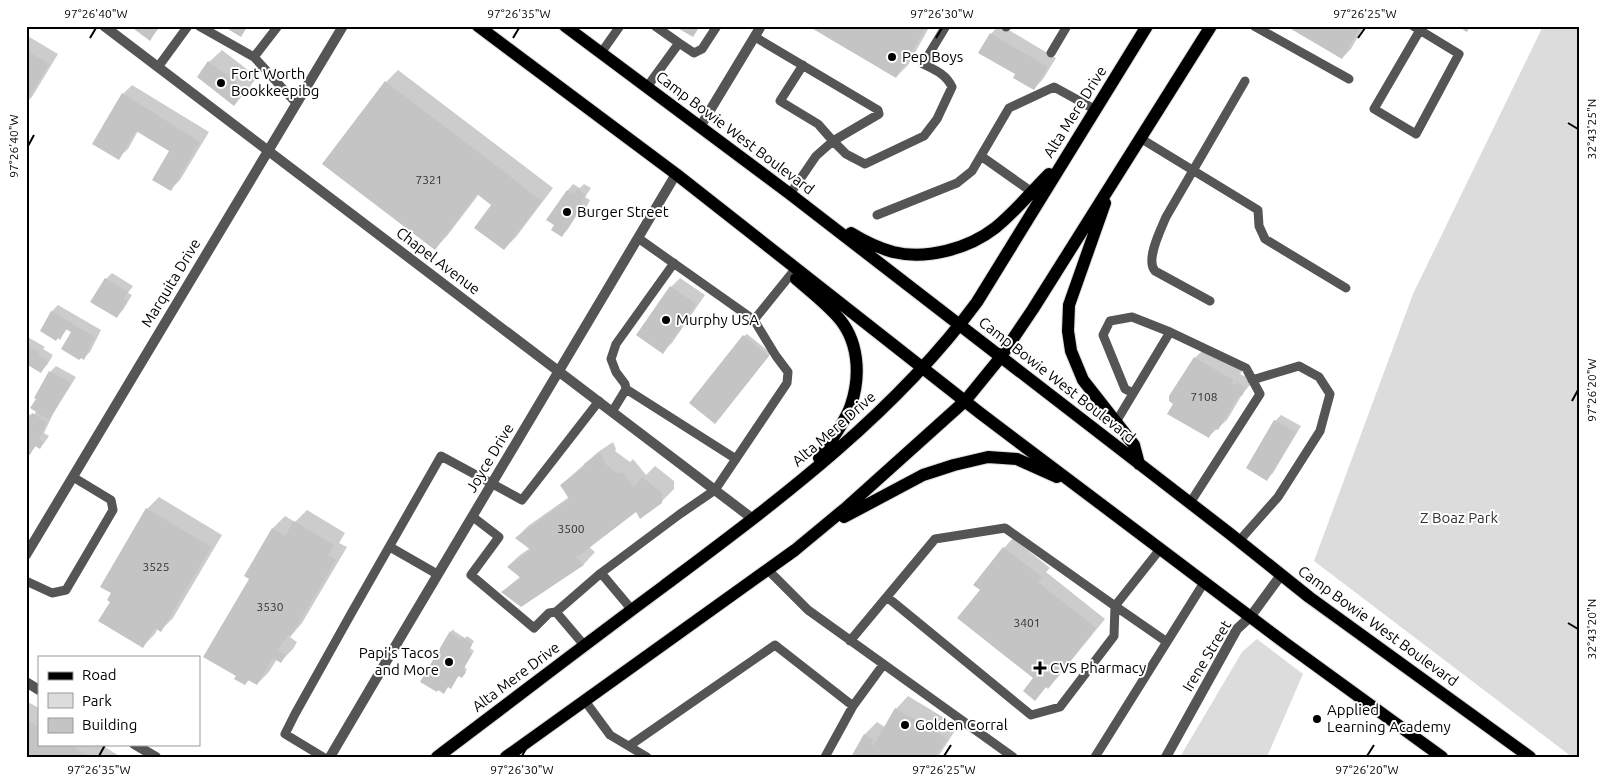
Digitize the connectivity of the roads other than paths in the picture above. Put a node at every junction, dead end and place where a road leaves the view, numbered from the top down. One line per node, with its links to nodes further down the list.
1 (104, 26): 24 (street, Chapel Avenue)
2 (188, 26): 24 (lane)
3 (199, 26): 22 (lane)
4 (278, 26): 22 (lane)
5 (342, 26): 28 (street, Marquita Drive)
6 (478, 26): 37 (main road)
7 (565, 26): 20 (main road, Camp Bowie West Boulevard)
8 (620, 26): 20 (lane)
9 (655, 26): 19 (lane)
10 (717, 26): 19 (lane)
11 (761, 26): 18 (street)
12 (946, 26): 32 (lane)
13 (1067, 26): 21 (lane)
14 (1147, 26): 29 (main road, Alta Mere Drive)
15 (1211, 26): 31 (main road)
16 (1254, 26): 25 (lane)
17 (1416, 28): 17 (lane)
18 (755, 37): 23 (lane); 30 (street)
19 (679, 43): 27 (lane)
20 (601, 53): 27 (main road, Camp Bowie West Boulevard)
21 (1051, 54)
22 (254, 57): 28 (lane)
23 (803, 65): 32 (lane); 32 (lane)
24 (158, 67): 33 (street, Chapel Avenue)
25 (1349, 80)
26 (1245, 81): 36 (lane)
27 (647, 87): 30 (main road, Camp Bowie West Boulevard)
28 (296, 103): 33 (street, Marquita Drive)
29 (1096, 110): 34 (main road, Alta Mere Drive); 35 (lane)
30 (700, 127): 40 (main road, Camp Bowie West Boulevard)
31 (1140, 138): 36 (lane); 38 (main road)
32 (833, 141): 40 (lane)
33 (268, 150): 52 (street, Chapel Avenue); 63 (street, Marquita Drive)
34 (1068, 154): 39 (main road); 48 (main road, Alta Mere Drive)
35 (981, 156): 39 (lane); 41 (lane)
36 (1193, 170): 45 (lane); 46 (lane)
37 (676, 174): 42 (street, Joyce Drive); 44 (main road)
38 (1112, 182): 50 (main road); 59 (main road)
39 (1032, 192): 40 (main road)
40 (790, 194): 48 (main road, Camp Bowie West Boulevard)
41 (877, 215)
42 (638, 238): 43 (lane); 52 (street, Joyce Drive)
43 (674, 263): 47 (lane); 54 (lane)
44 (793, 271): 47 (lane); 51 (main road); 62 (main road)
45 (1346, 288)
46 (1210, 301)
47 (754, 320): 60 (lane)
48 (960, 325): 50 (main road, Camp Bowie West Boulevard); 51 (main road, Alta Mere Drive)
49 (1170, 332): 53 (lane); 55 (lane); 55 (lane)
50 (1000, 358): 57 (main road); 61 (main road, Camp Bowie West Boulevard)
51 (921, 368): 57 (main road); 62 (main road, Alta Mere Drive)
52 (559, 372): 56 (street, Chapel Avenue); 64 (street, Joyce Drive)
53 (1252, 380): 67 (lane); 71 (lane)
54 (626, 389): 58 (lane); 60 (lane)
55 (1133, 393): 59 (lane)
56 (598, 401): 58 (street, Chapel Avenue); 64 (lane)
57 (964, 401): 66 (main road); 70 (main road)
58 (612, 412): 65 (street, Chapel Avenue)
59 (1116, 422): 61 (main road)
60 (736, 459): 65 (lane)
61 (1140, 464): 67 (main road, Camp Bowie West Boulevard)
62 (810, 472): 69 (main road, Alta Mere Drive)
63 (73, 476): 74 (street, Marquita Drive); 79 (lane)
64 (493, 484): 68 (street, Joyce Drive); 72 (lane)
65 (715, 490): 69 (street, Chapel Avenue); 76 (lane)
66 (1085, 491): 70 (main road); 73 (main road)
67 (1190, 503): 71 (main road, Camp Bowie West Boulevard)
68 (472, 517): 77 (street, Joyce Drive); 84 (lane)
69 (753, 519): 83 (main road, Alta Mere Drive)
70 (820, 530): 75 (main road)
71 (1239, 541): 78 (main road, Camp Bowie West Boulevard)
72 (390, 547): 77 (lane); 98 (lane)
73 (1161, 548): 80 (main road); 82 (lane)
74 (26, 555)
75 (768, 570): 86 (lane); 92 (main road)
76 (600, 573): 83 (lane); 84 (lane)
77 (437, 574): 99 (street, Joyce Drive)
78 (1281, 575): 85 (street, Irene Street); 107 (main road, Camp Bowie West Boulevard)
79 (26, 581)
80 (1205, 581): 85 (main road); 87 (lane)
81 (887, 596): 82 (lane); 82 (lane); 86 (lane)
82 (1115, 606): 87 (lane)
83 (632, 610): 88 (main road, Alta Mere Drive)
84 (556, 612): 88 (lane)
85 (1251, 616): 105 (street, Irene Street); 106 (main road)
86 (850, 641): 89 (lane)
87 (1167, 642): 104 (lane)
88 (584, 645): 100 (main road, Alta Mere Drive)
89 (883, 665): 93 (lane); 103 (lane)
90 (26, 682): 91 (street)
91 (38, 689)
92 (585, 701): 95 (lane); 96 (main road)
93 (853, 706): 95 (lane); 102 (lane)
94 (137, 746): 97 (street)
95 (629, 746): 101 (lane)
96 (514, 755)
97 (156, 757)
98 (323, 757)
99 (330, 757)
100 (437, 757)
101 (647, 757)
102 (825, 757)
103 (1013, 757)
104 (1096, 757)
105 (1166, 757)
106 (1442, 757)
107 (1530, 757)

